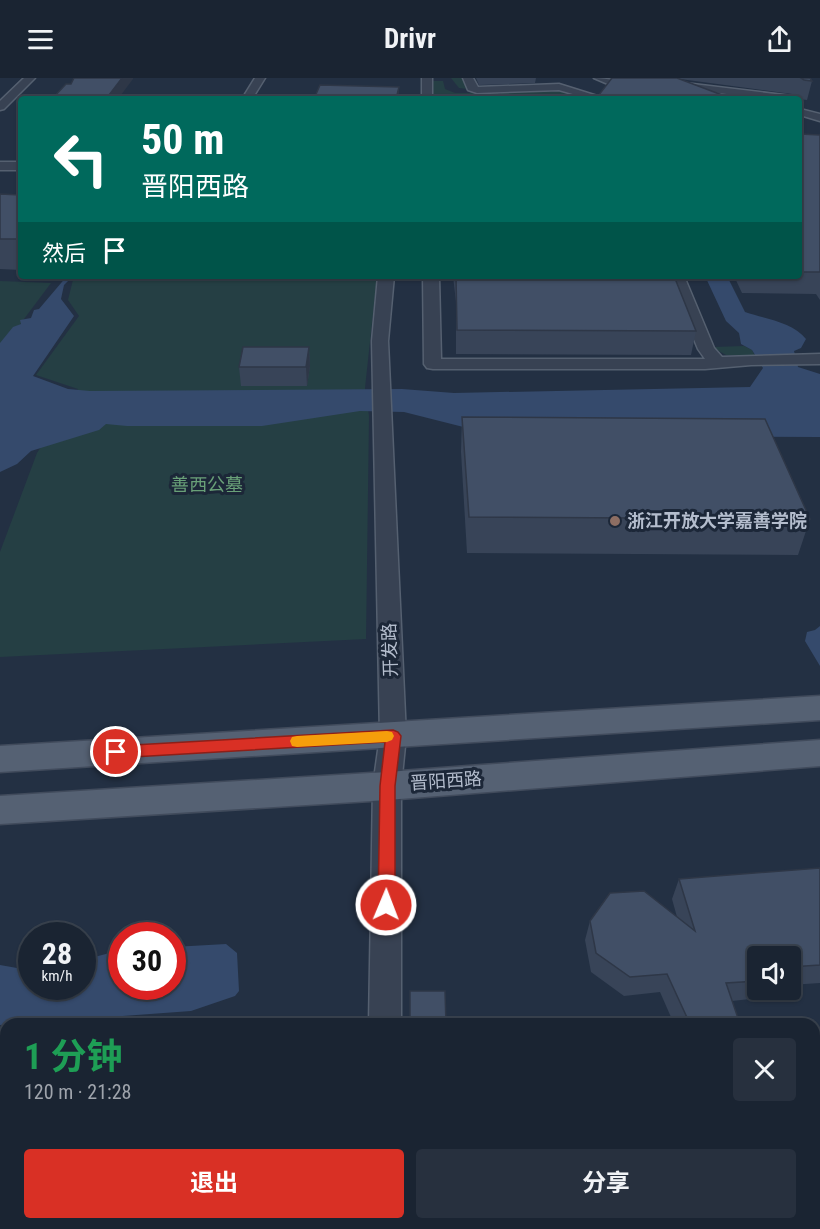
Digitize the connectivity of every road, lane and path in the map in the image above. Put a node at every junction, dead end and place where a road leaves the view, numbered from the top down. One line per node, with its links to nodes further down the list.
1 (30, 78): 13 (street)
2 (260, 78): 8 (street)
3 (427, 78): 9 (street)
4 (468, 78): 10 (street)
5 (599, 78): 6 (street)
6 (621, 87): 7 (street); 11 (street)
7 (659, 87): 12 (street)
8 (249, 96)
9 (427, 96)
10 (591, 96)
11 (605, 96)
12 (759, 96)
13 (0, 107)
14 (802, 113): 15 (street)
15 (820, 118)
16 (0, 166): 17 (street)
17 (18, 166)
18 (386, 279): 24 (street, 开发路)
19 (431, 279): 22 (street)
20 (677, 279): 22 (street)
21 (815, 359): 22 (street)
22 (717, 363)
23 (810, 709): 24 (main road)
24 (393, 736): 26 (main road); 27 (street, 开发路)
25 (815, 754): 27 (main road, 晋阳西路)
26 (0, 759)
27 (387, 786): 28 (main road, 晋阳西路); 29 (street, 开发路)
28 (0, 810)
29 (385, 1018)

